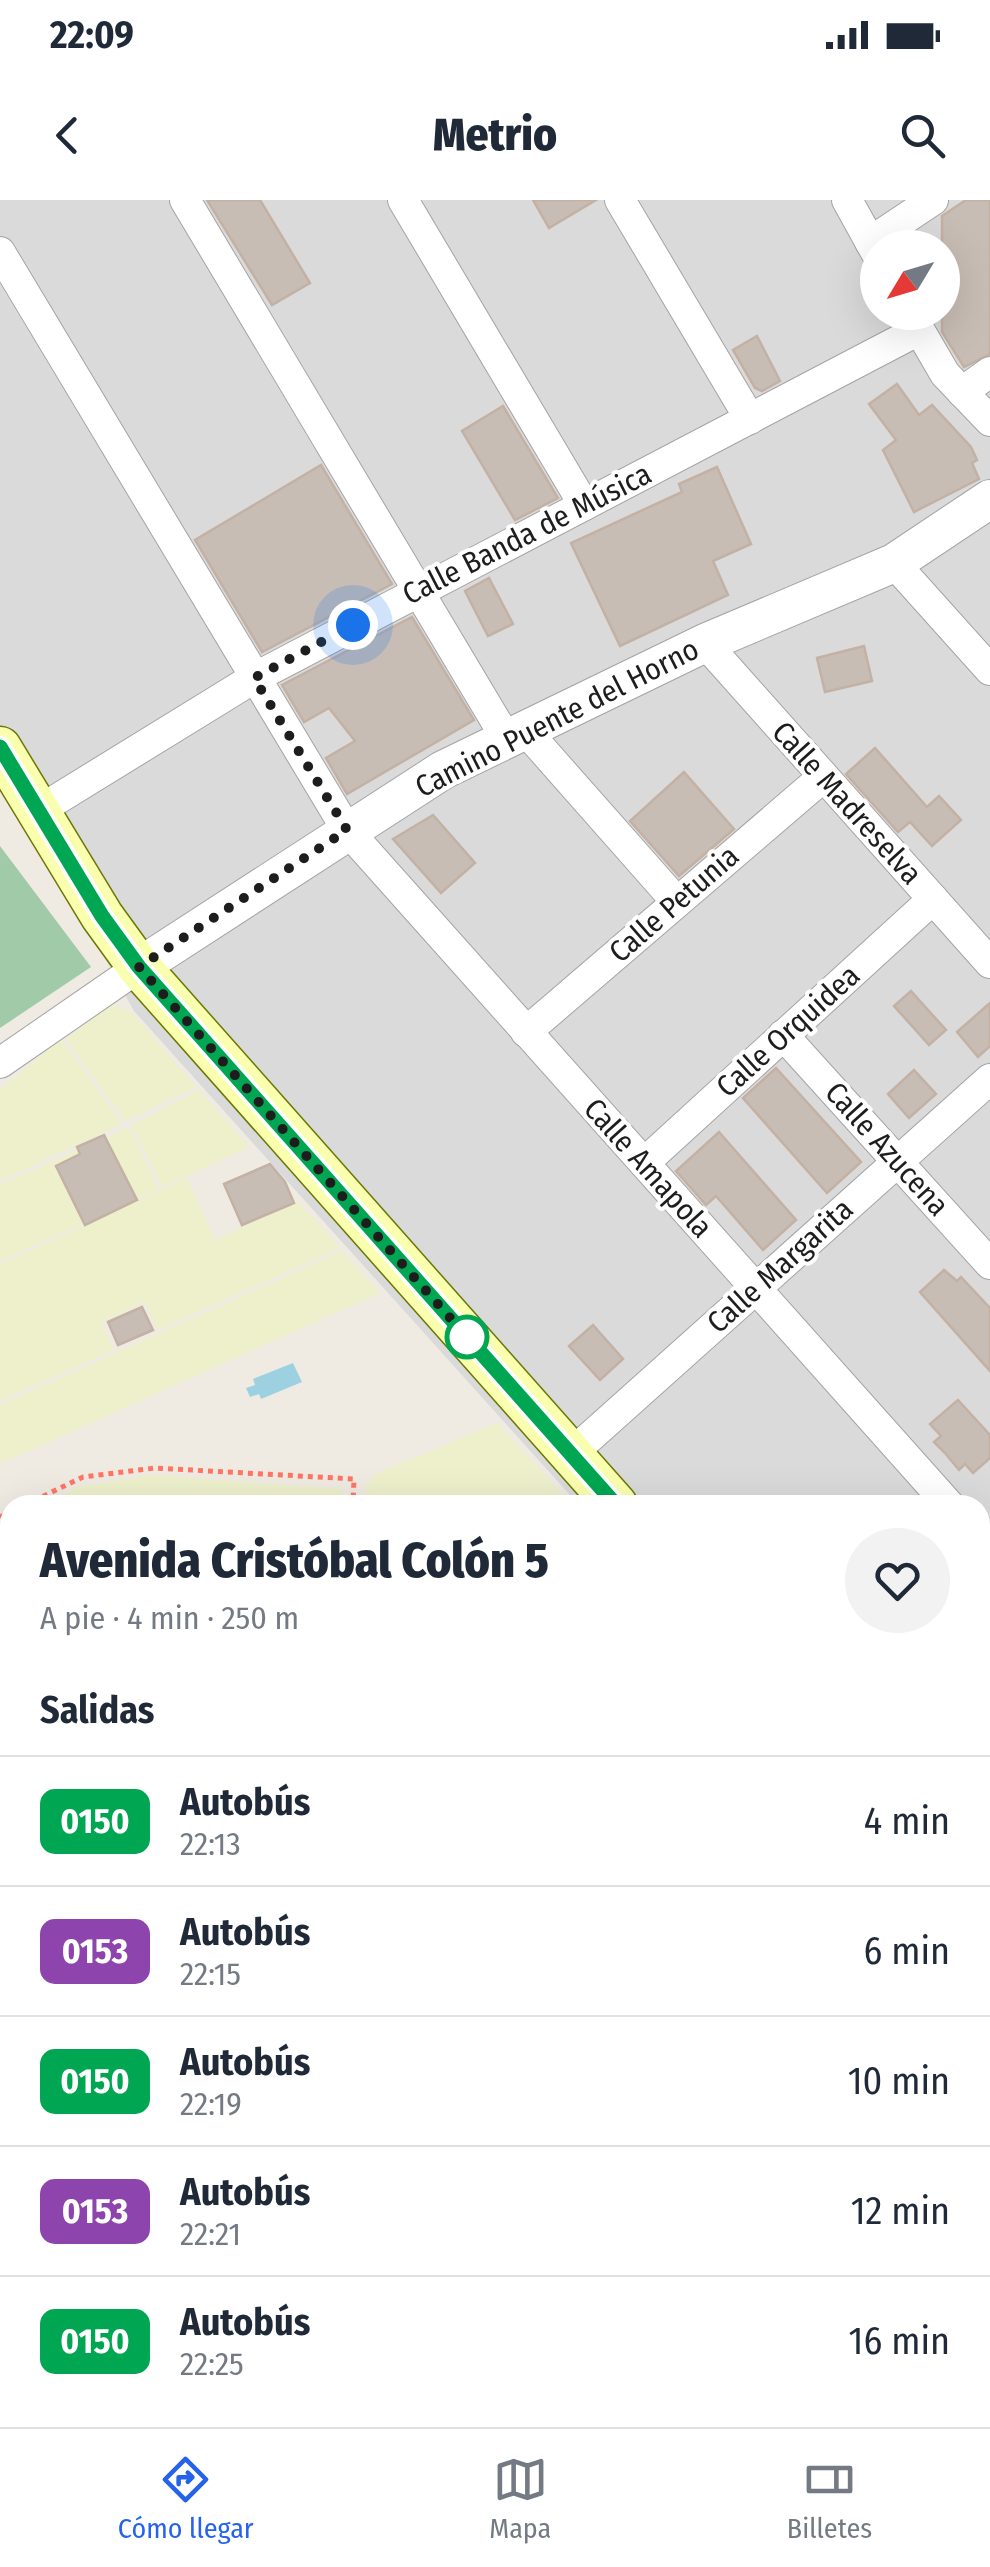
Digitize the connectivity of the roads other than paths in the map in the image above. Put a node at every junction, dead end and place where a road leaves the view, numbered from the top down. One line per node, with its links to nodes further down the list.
1 (184, 200): 18 (street)
2 (403, 200): 16 (street)
3 (620, 200): 13 (street)
4 (934, 200): 7 (street)
5 (859, 205): 6 (street)
6 (868, 230)
7 (897, 230)
8 (0, 252): 21 (street, Calle Amapola)
9 (899, 330): 13 (street, Calle Banda de Música)
10 (919, 330): 12 (street)
11 (990, 372): 12 (street)
12 (962, 392): 14 (street)
13 (750, 419): 16 (street, Calle Banda de Música)
14 (990, 421)
15 (990, 499): 17 (street, Camino Puente del Horno)
16 (584, 505): 18 (street, Calle Banda de Música)
17 (894, 563): 19 (street, Camino Puente del Horno); 20 (street)
18 (418, 590): 21 (street, Calle Banda de Música); 22 (street)
19 (705, 643): 22 (street, Camino Puente del Horno); 24 (street, Calle Madreselva)
20 (990, 670)
21 (254, 678): 25 (street, Calle Banda de Música); 26 (street, Calle Amapola)
22 (515, 734): 26 (street, Camino Puente del Horno); 28 (street)
23 (0, 748): 25 (main road)
24 (823, 777): 27 (street, Calle Madreselva); 28 (street, Calle Petunia)
25 (38, 810): 30 (main road)
26 (347, 830): 30 (street, Camino Puente del Horno); 31 (street, Calle Amapola)
27 (933, 899): 29 (street, Calle Madreselva); 32 (street, Calle Orquidea)
28 (676, 902): 31 (street, Calle Petunia)
29 (990, 963)
30 (139, 967): 33 (street); 39 (main road)
31 (526, 1032): 36 (street, Calle Amapola)
32 (784, 1035): 35 (street, Calle Azucena); 36 (street, Calle Orquidea)
33 (0, 1064)
34 (990, 1079): 35 (street, Calle Margarita)
35 (898, 1162): 37 (street, Calle Azucena); 38 (street, Calle Margarita)
36 (644, 1163): 38 (street, Calle Amapola)
37 (990, 1264)
38 (756, 1288): 39 (street, Calle Margarita); 41 (street, Calle Amapola)
39 (570, 1454): 40 (main road)
40 (607, 1495)
41 (940, 1495)

